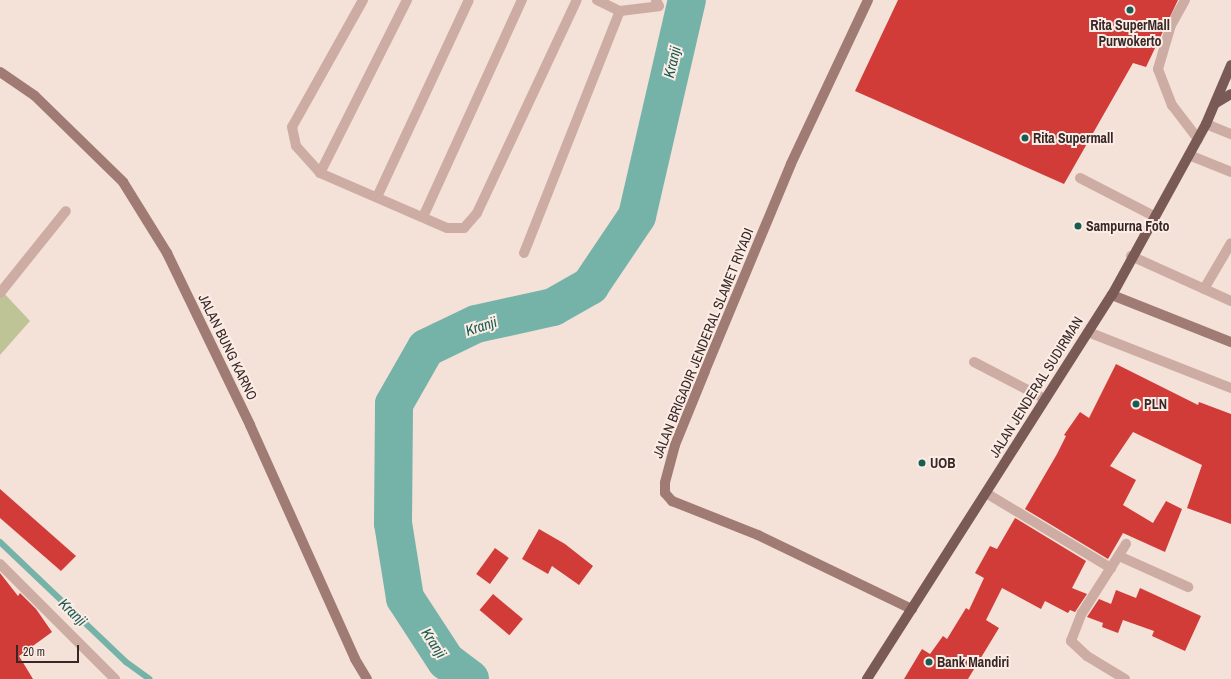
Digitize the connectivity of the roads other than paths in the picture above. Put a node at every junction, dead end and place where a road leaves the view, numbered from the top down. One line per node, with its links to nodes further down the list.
1 (363, 0): 20 (street)
2 (407, 0): 20 (street)
3 (469, 0): 22 (street)
4 (522, 0): 25 (street)
5 (577, 0): 25 (street)
6 (597, 0): 10 (street)
7 (656, 0): 10 (street)
8 (868, 0): 44 (street, JALAN BRIGADIR JENDERAL SLAMET RIYADI)
9 (1185, 0): 17 (street)
10 (620, 11): 27 (street)
11 (1231, 64): 14 (main road, JALAN JENDERAL SUDIRMAN)
12 (0, 72): 46 (street, JALAN BUNG KARNO)
13 (1231, 94): 14 (main road)
14 (1216, 103): 15 (main road, JALAN JENDERAL SUDIRMAN)
15 (1206, 124): 16 (street); 17 (main road, JALAN JENDERAL SUDIRMAN)
16 (1231, 134)
17 (1198, 139): 18 (main road, JALAN JENDERAL SUDIRMAN)
18 (1189, 155): 19 (street); 24 (main road, JALAN JENDERAL SUDIRMAN)
19 (1231, 172)
20 (320, 173): 22 (street)
21 (1080, 178): 24 (street)
22 (377, 198): 25 (street)
23 (66, 211): 30 (street)
24 (1154, 216): 28 (main road, JALAN JENDERAL SUDIRMAN)
25 (423, 218)
26 (1231, 243): 29 (street)
27 (524, 253)
28 (1131, 256): 29 (street); 31 (main road, JALAN JENDERAL SUDIRMAN)
29 (1204, 289): 32 (street)
30 (0, 294)
31 (1112, 295): 33 (main road, JALAN JENDERAL SUDIRMAN); 34 (street)
32 (1231, 301)
33 (1088, 332): 36 (street); 37 (main road, JALAN JENDERAL SUDIRMAN)
34 (1231, 342)
35 (974, 362): 37 (street)
36 (1231, 388)
37 (1045, 399): 38 (main road, JALAN JENDERAL SUDIRMAN)
38 (986, 493): 42 (street); 44 (main road, JALAN JENDERAL SUDIRMAN)
39 (1126, 544): 40 (street)
40 (1119, 556): 42 (street); 43 (street)
41 (0, 564): 45 (street)
42 (1111, 568): 48 (street)
43 (1188, 587)
44 (912, 609): 47 (main road, JALAN JENDERAL SUDIRMAN)
45 (115, 679)
46 (367, 679)
47 (867, 679)
48 (1125, 679)

